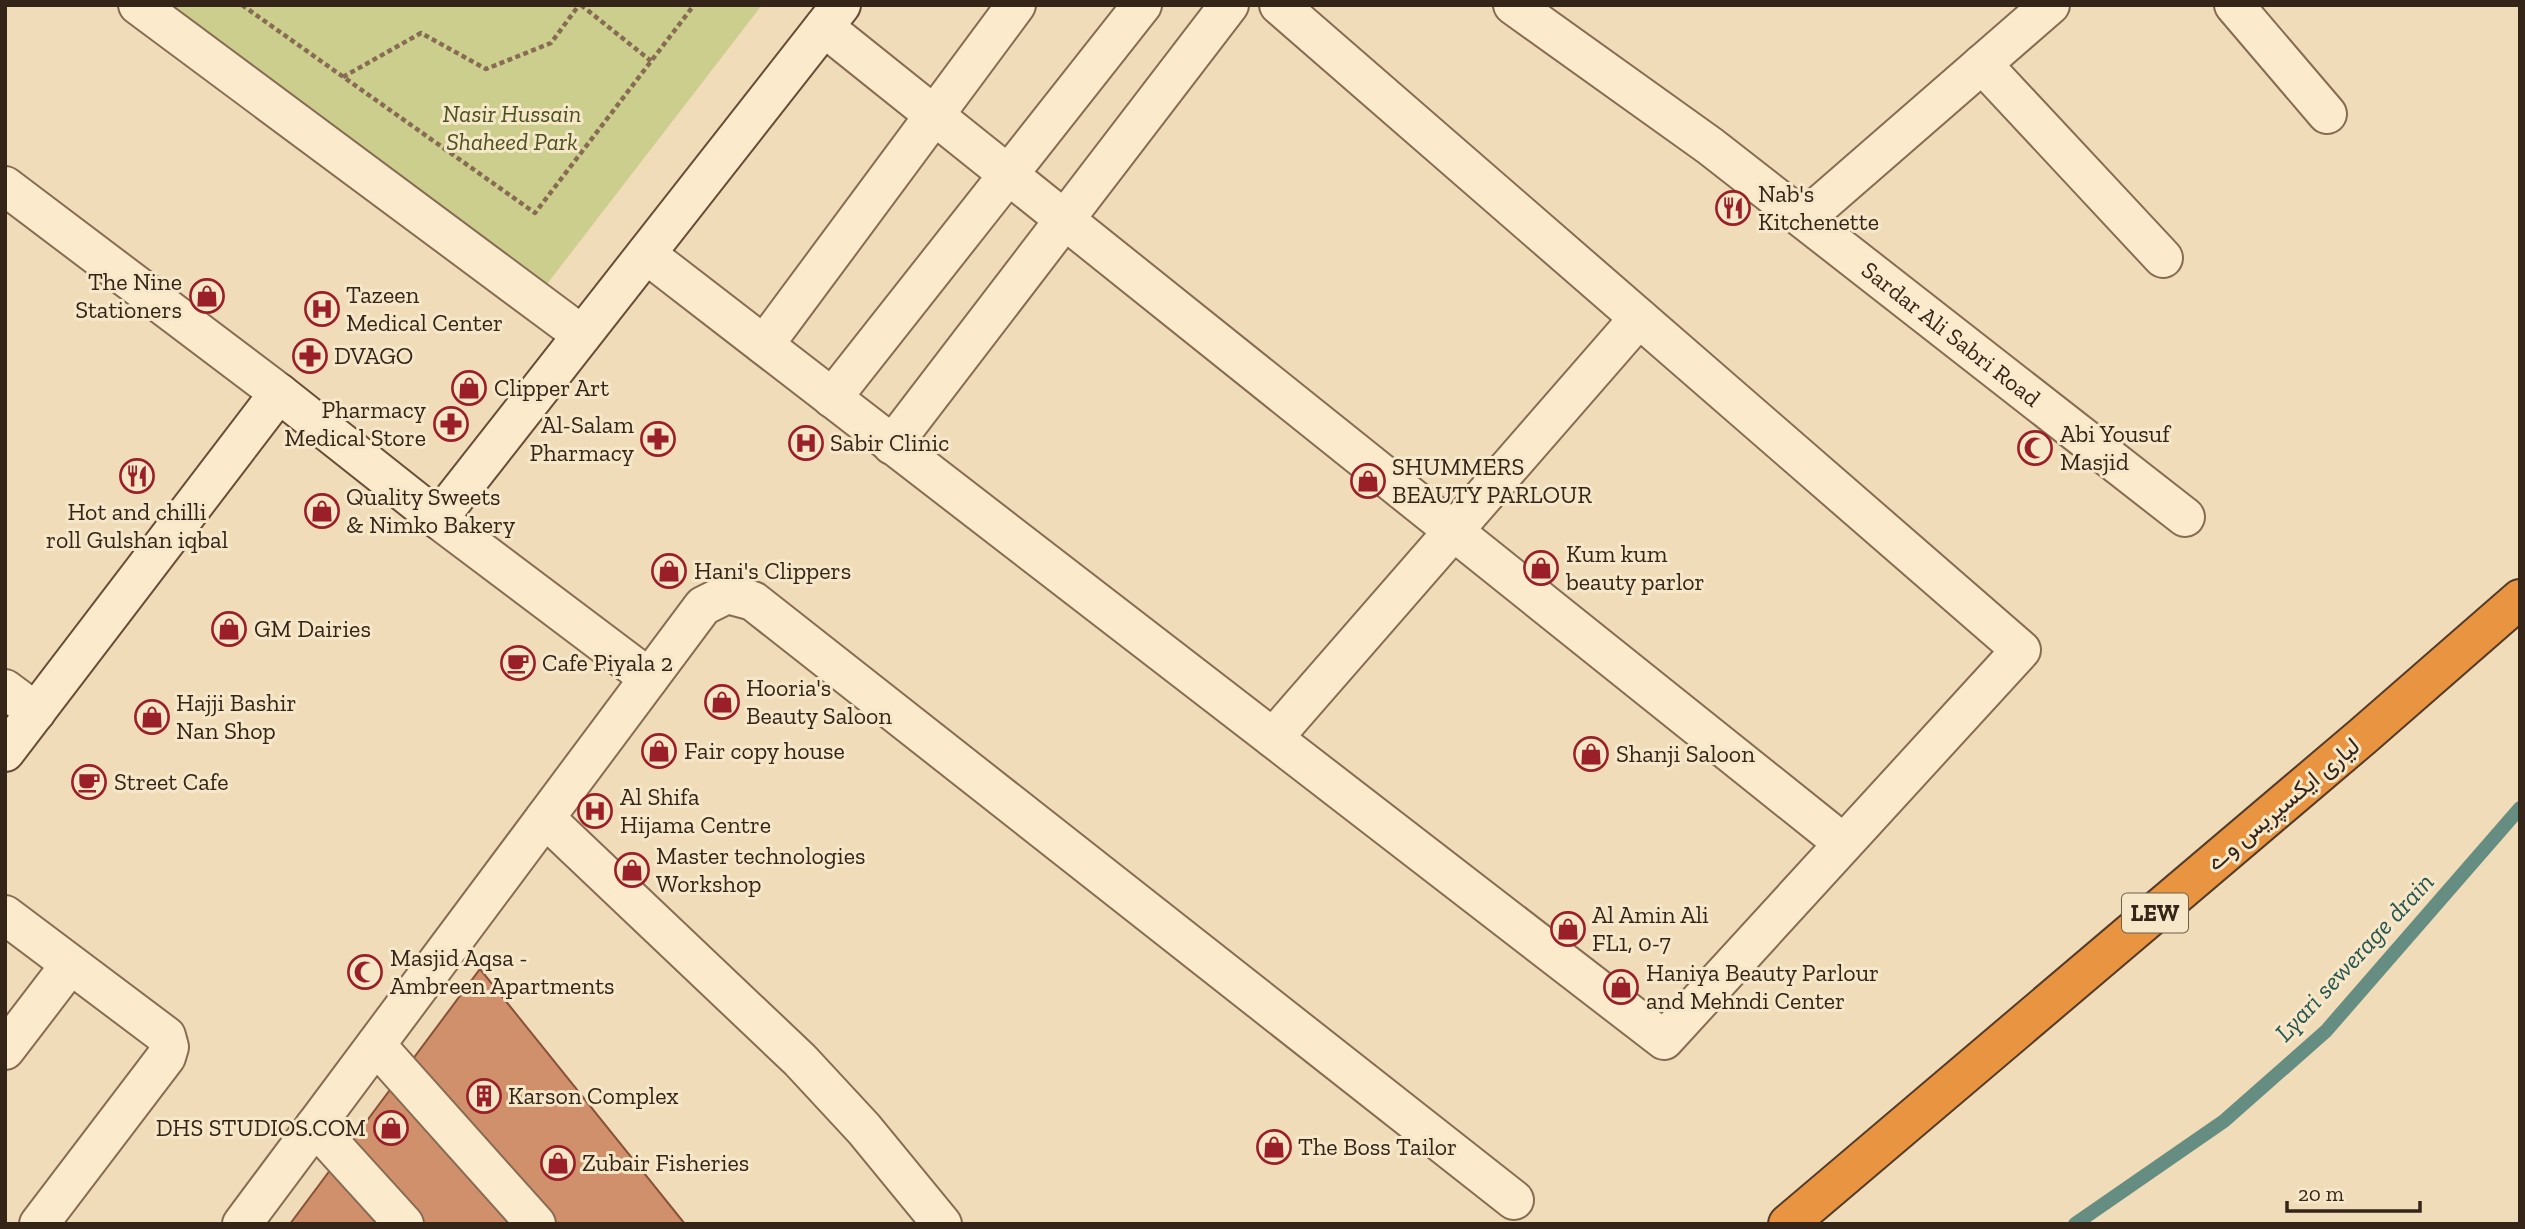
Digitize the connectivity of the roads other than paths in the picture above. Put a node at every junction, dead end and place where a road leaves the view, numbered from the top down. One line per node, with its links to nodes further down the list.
1 (138, 5): 20 (street)
2 (1016, 5): 12 (street)
3 (1142, 5): 13 (street)
4 (1230, 5): 16 (street)
5 (1279, 5): 19 (street)
6 (1513, 5): 15 (street, Sardar Ali Sabri Road)
7 (2050, 5): 10 (street)
8 (2234, 5): 11 (street)
9 (832, 16): 12 (street); 17 (street)
10 (1982, 64): 15 (street); 18 (street)
11 (2327, 114)
12 (934, 115): 13 (street); 21 (street)
13 (1008, 175): 16 (street); 23 (street)
14 (5, 186): 22 (street)
15 (1804, 219): 25 (street, Sardar Ali Sabri Road)
16 (1065, 220): 24 (street); 27 (street)
17 (646, 254): 20 (street); 21 (street)
18 (2164, 258)
19 (1640, 318): 27 (street); 35 (street)
20 (582, 335): 26 (street)
21 (764, 345): 23 (street)
22 (279, 393): 26 (street); 31 (street)
23 (832, 398): 24 (street)
24 (892, 445): 32 (street)
25 (2185, 517)
26 (438, 519): 29 (street)
27 (1454, 531): 32 (street); 35 (street)
28 (2520, 599): 47 (highway, لیاری ایکسپریس وے / LEW)
29 (649, 678): 34 (street); 41 (street)
30 (5, 689): 31 (street)
31 (36, 712): 33 (street)
32 (1273, 738): 35 (street)
33 (5, 752)
34 (545, 818): 38 (street); 46 (street)
35 (1843, 843)
36 (5, 915): 37 (street)
37 (70, 965): 39 (street); 43 (street)
38 (376, 1045): 40 (street); 45 (street)
39 (5, 1050)
40 (315, 1126): 42 (street); 44 (street)
41 (1514, 1200)
42 (387, 1217)
43 (39, 1224)
44 (242, 1224)
45 (536, 1224)
46 (942, 1224)
47 (1788, 1224)

